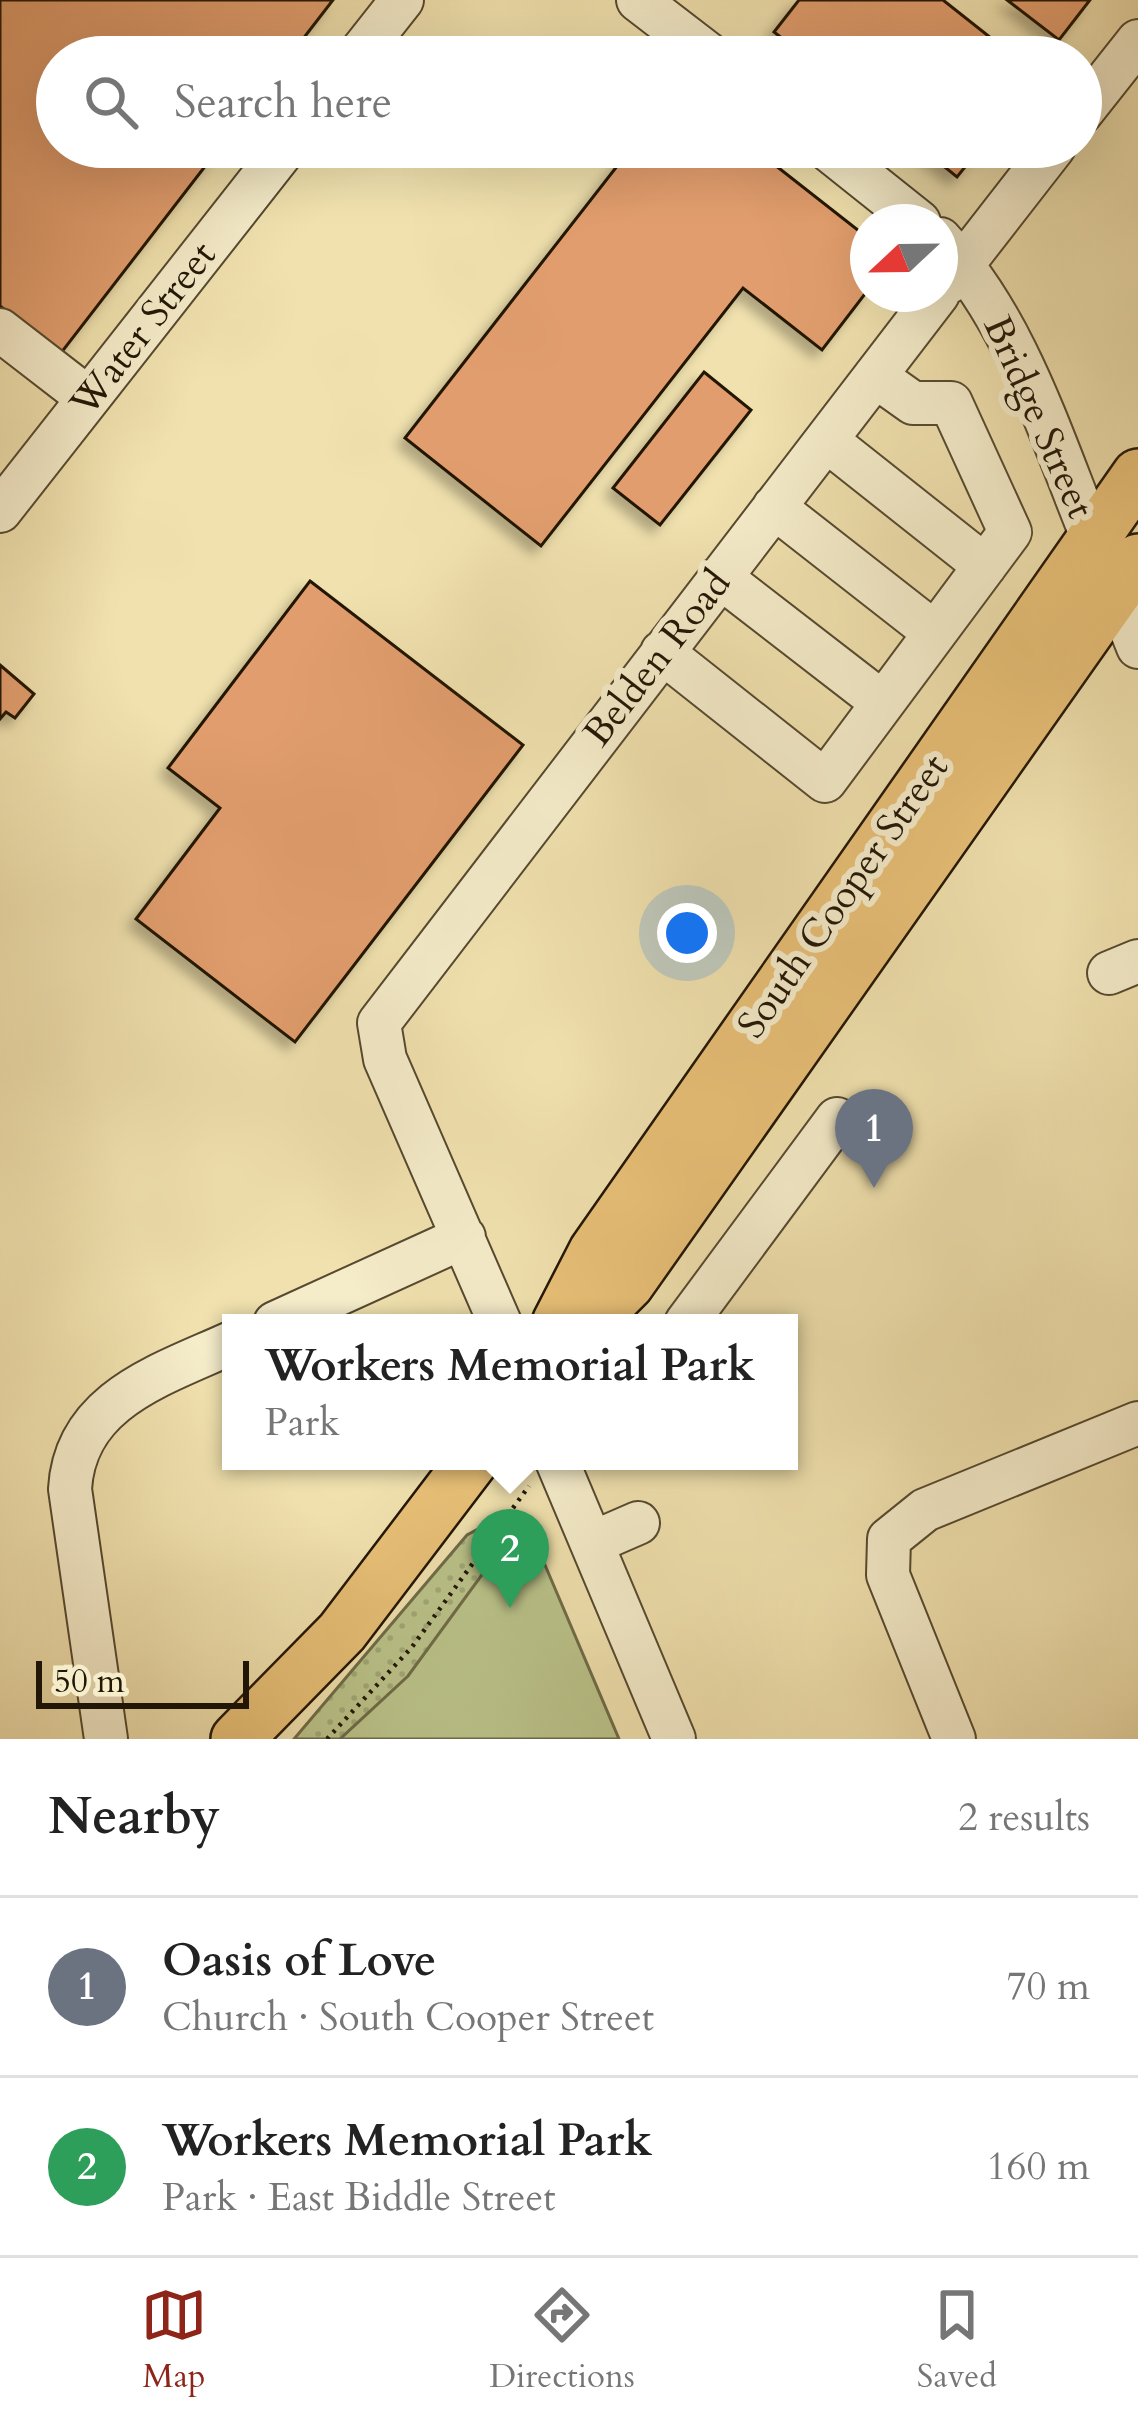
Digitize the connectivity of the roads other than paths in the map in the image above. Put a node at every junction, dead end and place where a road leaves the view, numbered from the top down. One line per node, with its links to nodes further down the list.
1 (402, 0): 3 (street)
2 (638, 0): 4 (street)
3 (374, 36)
4 (685, 36)
5 (1138, 41): 6 (street)
6 (1102, 86)
7 (269, 168): 16 (street, Water Street)
8 (851, 168): 10 (street)
9 (1036, 168): 11 (street, Belden Road)
10 (896, 204)
11 (958, 259)
12 (958, 285): 21 (street, Bridge Street)
13 (919, 312): 15 (street, Belden Road)
14 (0, 330): 16 (street)
15 (875, 376): 17 (street, Belden Road); 22 (street)
16 (88, 398): 20 (street, Water Street)
17 (826, 440): 19 (street, Belden Road); 22 (street)
18 (1138, 475): 21 (main road, South Cooper Street)
19 (774, 507): 23 (street, Belden Road); 24 (street)
20 (0, 511)
21 (1116, 564): 25 (street, Bridge Street); 32 (main road, South Cooper Street); 33 (main road, South Cooper Street)
22 (985, 566): 24 (street)
23 (720, 577): 26 (street, Belden Road); 27 (street)
24 (934, 633): 27 (street)
25 (1138, 647)
26 (662, 652): 27 (street); 29 (street, Belden Road)
27 (883, 703)
28 (837, 1120): 34 (street)
29 (464, 1238): 30 (street); 31 (street)
30 (294, 1314)
31 (496, 1314)
32 (563, 1314)
33 (598, 1314)
34 (693, 1314)
35 (222, 1348): 41 (street)
36 (1138, 1423): 44 (street)
37 (465, 1470): 42 (main road)
38 (561, 1470): 40 (street)
39 (638, 1523): 40 (street)
40 (592, 1543): 43 (street)
41 (106, 1739)
42 (237, 1739)
43 (674, 1739)
44 (954, 1739)

